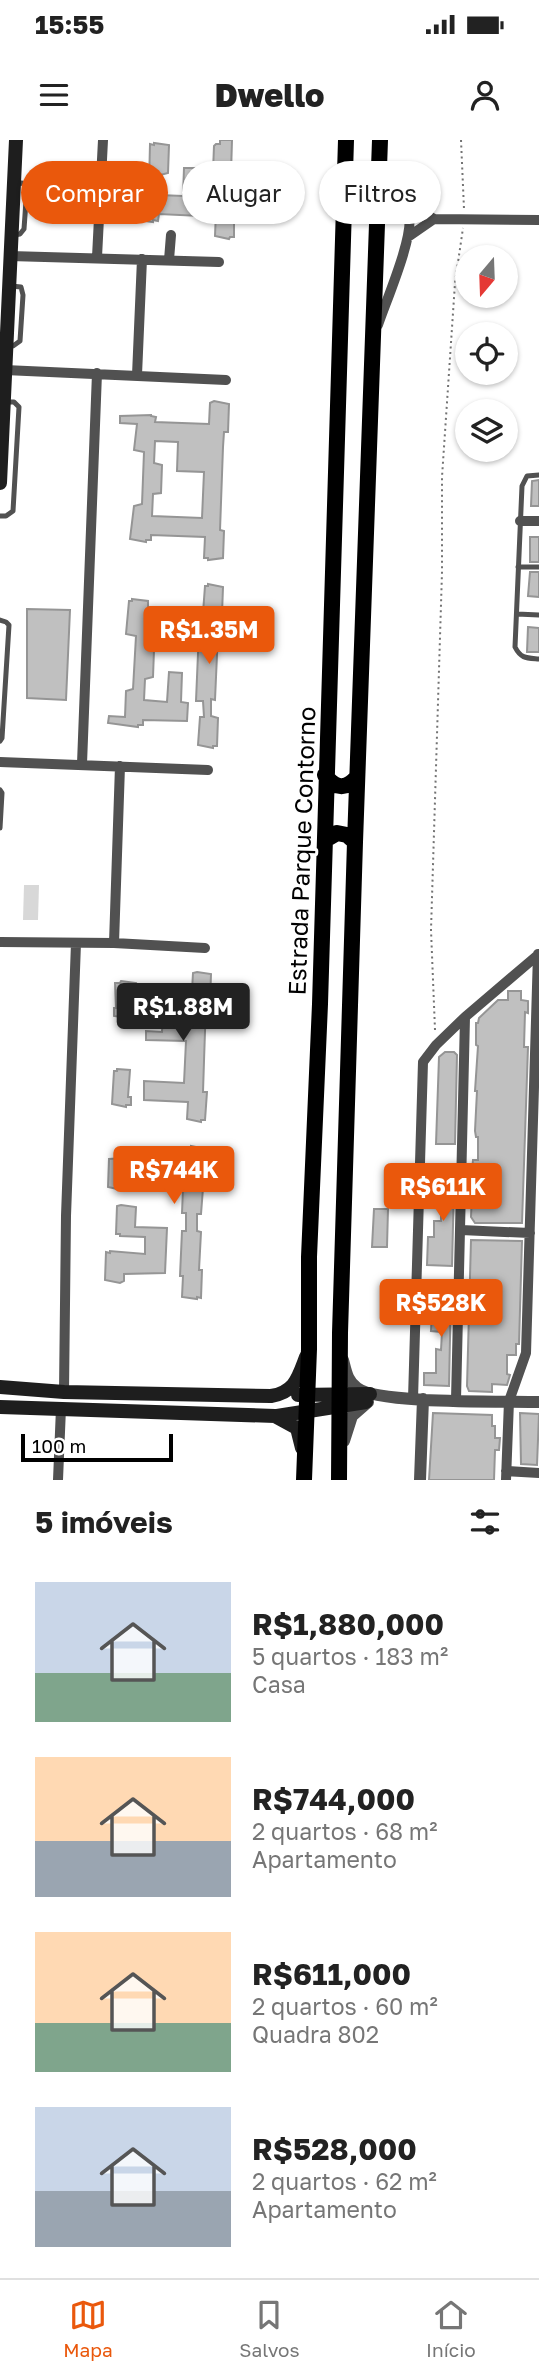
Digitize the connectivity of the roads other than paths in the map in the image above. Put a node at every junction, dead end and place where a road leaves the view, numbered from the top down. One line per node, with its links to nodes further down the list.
1 (16, 140): 13 (main road)
2 (103, 140): 14 (street)
3 (346, 140): 43 (highway, Estrada Parque Contorno)
4 (380, 140): 5 (highway)
5 (379, 161)
6 (441, 219): 7 (street)
7 (539, 220)
8 (377, 224): 20 (highway)
9 (409, 224): 12 (street)
10 (427, 224): 12 (street)
11 (171, 235): 16 (street)
12 (408, 237): 20 (street)
13 (10, 256): 14 (street); 18 (main road)
14 (97, 257): 15 (street)
15 (142, 259): 16 (street); 24 (street)
16 (169, 260): 17 (street)
17 (219, 262)
18 (9, 286): 19 (main road); 21 (lane)
19 (4, 306): 21 (main road)
20 (374, 339): 44 (highway)
21 (4, 344): 22 (main road)
22 (5, 370): 23 (street); 26 (main road)
23 (97, 373): 24 (street); 40 (street)
24 (137, 375): 25 (street)
25 (226, 380)
26 (4, 402): 28 (main road); 29 (lane)
27 (539, 475): 30 (lane)
28 (0, 483)
29 (0, 516)
30 (520, 521): 31 (street); 32 (lane)
31 (539, 522)
32 (518, 567): 33 (lane); 34 (lane)
33 (539, 567)
34 (517, 614): 35 (lane); 37 (lane)
35 (539, 615)
36 (0, 620): 38 (lane)
37 (539, 659)
38 (0, 741)
39 (0, 762): 40 (street)
40 (82, 764): 41 (street)
41 (120, 766): 42 (street); 51 (street)
42 (208, 770)
43 (325, 775): 44 (highway); 47 (highway, Estrada Parque Contorno)
44 (357, 777): 48 (highway)
45 (0, 790): 46 (lane)
46 (0, 828)
47 (325, 840): 48 (highway); 58 (highway, Estrada Parque Contorno)
48 (355, 842): 59 (highway)
49 (0, 942): 50 (street)
50 (76, 943): 51 (street); 61 (street)
51 (114, 943): 52 (street)
52 (205, 948)
53 (538, 954): 54 (street); 55 (street)
54 (465, 1017): 56 (street); 65 (street)
55 (536, 1174): 57 (street)
56 (461, 1230): 57 (street); 67 (street)
57 (530, 1233): 68 (street)
58 (309, 1349): 62 (main road); 63 (highway, Estrada Parque Contorno)
59 (341, 1350): 64 (street); 66 (highway)
60 (0, 1387): 61 (main road)
61 (64, 1392): 62 (main road)
62 (280, 1395): 63 (main road)
63 (307, 1395): 66 (main road); 72 (highway, Estrada Parque Contorno)
64 (368, 1398): 65 (street); 66 (main road); 75 (street)
65 (418, 1399): 67 (street); 81 (street)
66 (341, 1400): 72 (main road); 75 (highway)
67 (456, 1400): 68 (street)
68 (509, 1401): 69 (street); 77 (street)
69 (539, 1402)
70 (0, 1407): 71 (main road)
71 (61, 1408): 73 (main road); 78 (street)
72 (306, 1412): 73 (main road); 74 (highway, Estrada Parque Contorno)
73 (275, 1416): 74 (main road)
74 (305, 1459): 79 (highway, Estrada Parque Contorno)
75 (340, 1459): 80 (highway)
76 (539, 1473): 77 (street)
77 (506, 1476)
78 (58, 1480)
79 (304, 1480)
80 (339, 1480)
81 (420, 1480)

